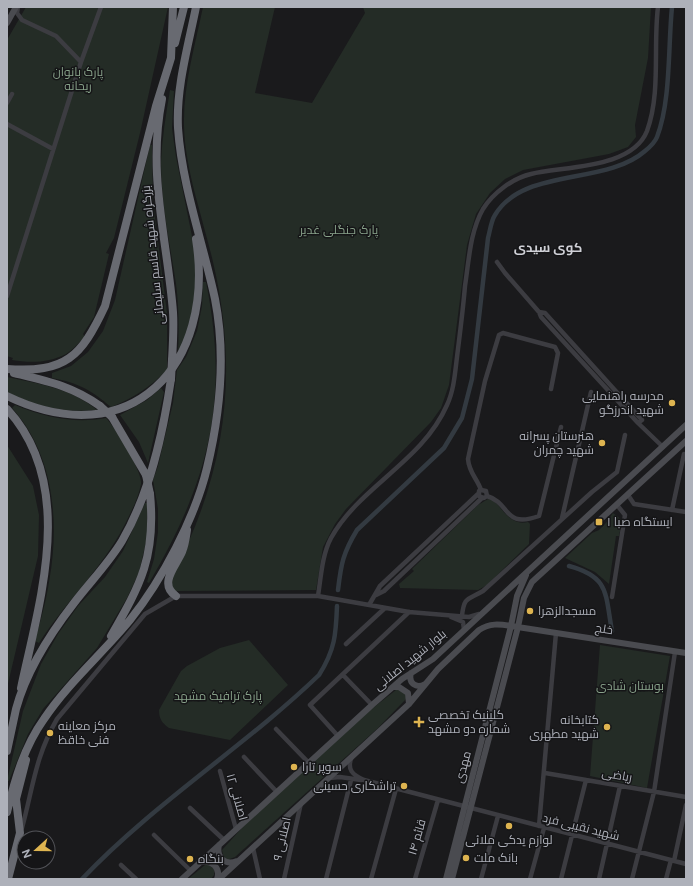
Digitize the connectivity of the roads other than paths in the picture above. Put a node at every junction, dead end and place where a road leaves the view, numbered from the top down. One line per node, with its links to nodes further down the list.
1 (17, 7): 8 (main road); 11 (street)
2 (101, 7): 11 (street)
3 (173, 7): 10 (highway)
4 (184, 7): 10 (highway, بزرگراه شهید قاسم سلیمانی)
5 (196, 7): 9 (highway)
6 (199, 7): 9 (highway)
7 (658, 7): 51 (street)
8 (7, 23)
9 (192, 26): 16 (highway)
10 (171, 58): 19 (highway); 72 (highway, بزرگراه شهید قاسم سلیمانی, bridge)
11 (81, 62): 15 (street)
12 (12, 94): 13 (street)
13 (7, 104)
14 (7, 124): 15 (street)
15 (53, 149): 18 (street)
16 (187, 184): 22 (highway); 40 (highway)
17 (497, 262): 30 (street)
18 (7, 296)
19 (7, 370): 63 (highway, bridge)
20 (551, 389): 32 (street)
21 (591, 392): 39 (street)
22 (7, 396)
23 (7, 409): 28 (highway)
24 (7, 414): 28 (highway)
25 (686, 425): 30 (main road, بلوار شهید اصلانی)
26 (561, 427): 34 (street)
27 (625, 436): 39 (street)
28 (29, 441): 72 (highway)
29 (686, 441): 33 (main road)
30 (663, 447): 45 (main road, بلوار شهید اصلانی)
31 (684, 454): 36 (street)
32 (480, 492): 34 (street); 34 (street); 38 (street)
33 (628, 495): 35 (main road); 36 (street)
34 (485, 497): 41 (street)
35 (617, 505): 52 (street); 59 (main road, مهدی)
36 (672, 510): 37 (street)
37 (686, 512)
38 (452, 518): 41 (street); 42 (street)
39 (562, 518): 58 (street)
40 (189, 522): 50 (highway); 63 (highway)
41 (457, 522): 43 (street)
42 (423, 546): 43 (street); 44 (street)
43 (427, 550): 46 (street)
44 (400, 567): 46 (street); 47 (street)
45 (529, 570): 56 (main road, بلوار شهید اصلانی); 59 (main road, مهدی)
46 (404, 571): 48 (street)
47 (388, 578): 48 (street); 49 (street)
48 (393, 582): 49 (street)
49 (376, 595): 53 (street)
50 (176, 596): 51 (street); 101 (street)
51 (318, 596): 53 (street)
52 (612, 597)
53 (369, 605): 54 (street)
54 (384, 608): 55 (street); 62 (street)
55 (409, 612): 57 (street); 67 (street)
56 (483, 612): 58 (street); 60 (main road, بلوار شهید اصلانی)
57 (450, 616): 58 (street); 60 (street)
58 (462, 616)
59 (515, 626): 61 (main road, خلج); 68 (main road, بلوار شهید اصلانی); 95 (main road, مهدی)
60 (464, 630): 66 (main road, بلوار شهید اصلانی)
61 (556, 633): 64 (main road, خلج); 81 (street)
62 (346, 644)
63 (101, 652): 75 (highway)
64 (675, 652): 65 (main road, خلج); 89 (street)
65 (686, 653)
66 (410, 673): 68 (main road); 69 (main road, بلوار شهید اصلانی)
67 (343, 674): 71 (street); 74 (street)
68 (425, 684): 70 (main road, بلوار شهید اصلانی)
69 (393, 687): 70 (main road); 71 (main road, بلوار شهید اصلانی)
70 (409, 704): 77 (main road, بلوار شهید اصلانی)
71 (372, 705): 74 (main road, بلوار شهید اصلانی)
72 (16, 708): 76 (highway, بزرگراه شهید قاسم سلیمانی)
73 (276, 729): 79 (street)
74 (338, 736): 79 (main road, بلوار شهید اصلانی)
75 (27, 748): 96 (highway); 100 (highway)
76 (7, 751)
77 (352, 756): 82 (main road, بلوار شهید اصلانی); 84 (street)
78 (244, 757): 88 (street)
79 (309, 763): 88 (main road, بلوار شهید اصلانی)
80 (220, 771): 99 (street, اصلانی ۱۲)
81 (545, 773): 85 (street, ریاضی); 98 (street)
82 (329, 778): 83 (street); 92 (main road, بلوار شهید اصلانی)
83 (351, 780): 84 (street); 123 (street)
84 (364, 780): 87 (street, شهید نقیبی فرد)
85 (586, 780): 86 (street, ریاضی); 103 (street)
86 (620, 786): 89 (street, ریاضی); 105 (street)
87 (396, 789): 91 (street, شهید نقیبی فرد); 124 (street)
88 (276, 792): 99 (main road, بلوار شهید اصلانی)
89 (654, 792): 90 (street, ریاضی); 108 (street)
90 (686, 797)
91 (438, 800): 95 (street, شهید نقیبی فرد); 125 (street, قائم ۱۴)
92 (301, 803): 107 (main road, بلوار شهید اصلانی); 122 (street, اصلانی ۹)
93 (686, 805): 110 (street)
94 (190, 808): 104 (street)
95 (467, 808): 97 (street, شهید نقیبی فرد); 126 (main road, مهدی); 127 (main road, مهدی)
96 (7, 812)
97 (498, 816): 98 (street, شهید نقیبی فرد); 128 (street)
98 (542, 827): 103 (street, شهید نقیبی فرد); 129 (street)
99 (236, 829): 104 (main road, بلوار شهید اصلانی)
100 (20, 830)
101 (21, 830)
102 (154, 835): 114 (street)
103 (572, 835): 105 (street, شهید نقیبی فرد); 130 (street)
104 (221, 843): 109 (main road); 111 (main road, بلوار شهید اصلانی)
105 (608, 844): 108 (street, شهید نقیبی فرد); 131 (street)
106 (16, 848): 116 (highway)
107 (253, 848): 109 (main road, بلوار شهید اصلانی); 121 (street)
108 (639, 852): 110 (street, شهید نقیبی فرد); 132 (street)
109 (238, 861): 115 (main road, بلوار شهید اصلانی)
110 (672, 861): 112 (street, شهید نقیبی فرد); 133 (street)
111 (201, 862): 114 (main road, بلوار شهید اصلانی); 119 (main road)
112 (686, 864)
113 (121, 865): 117 (street)
114 (191, 871): 118 (main road, بلوار شهید اصلانی)
115 (226, 872): 119 (main road, بلوار شهید اصلانی); 120 (street)
116 (8, 879)
117 (136, 879)
118 (182, 879)
119 (218, 879)
120 (227, 879)
121 (260, 879)
122 (284, 879)
123 (326, 879)
124 (371, 879)
125 (416, 879)
126 (446, 879)
127 (452, 879)
128 (481, 879)
129 (530, 879)
130 (561, 879)
131 (599, 879)
132 (632, 879)
133 (666, 879)

